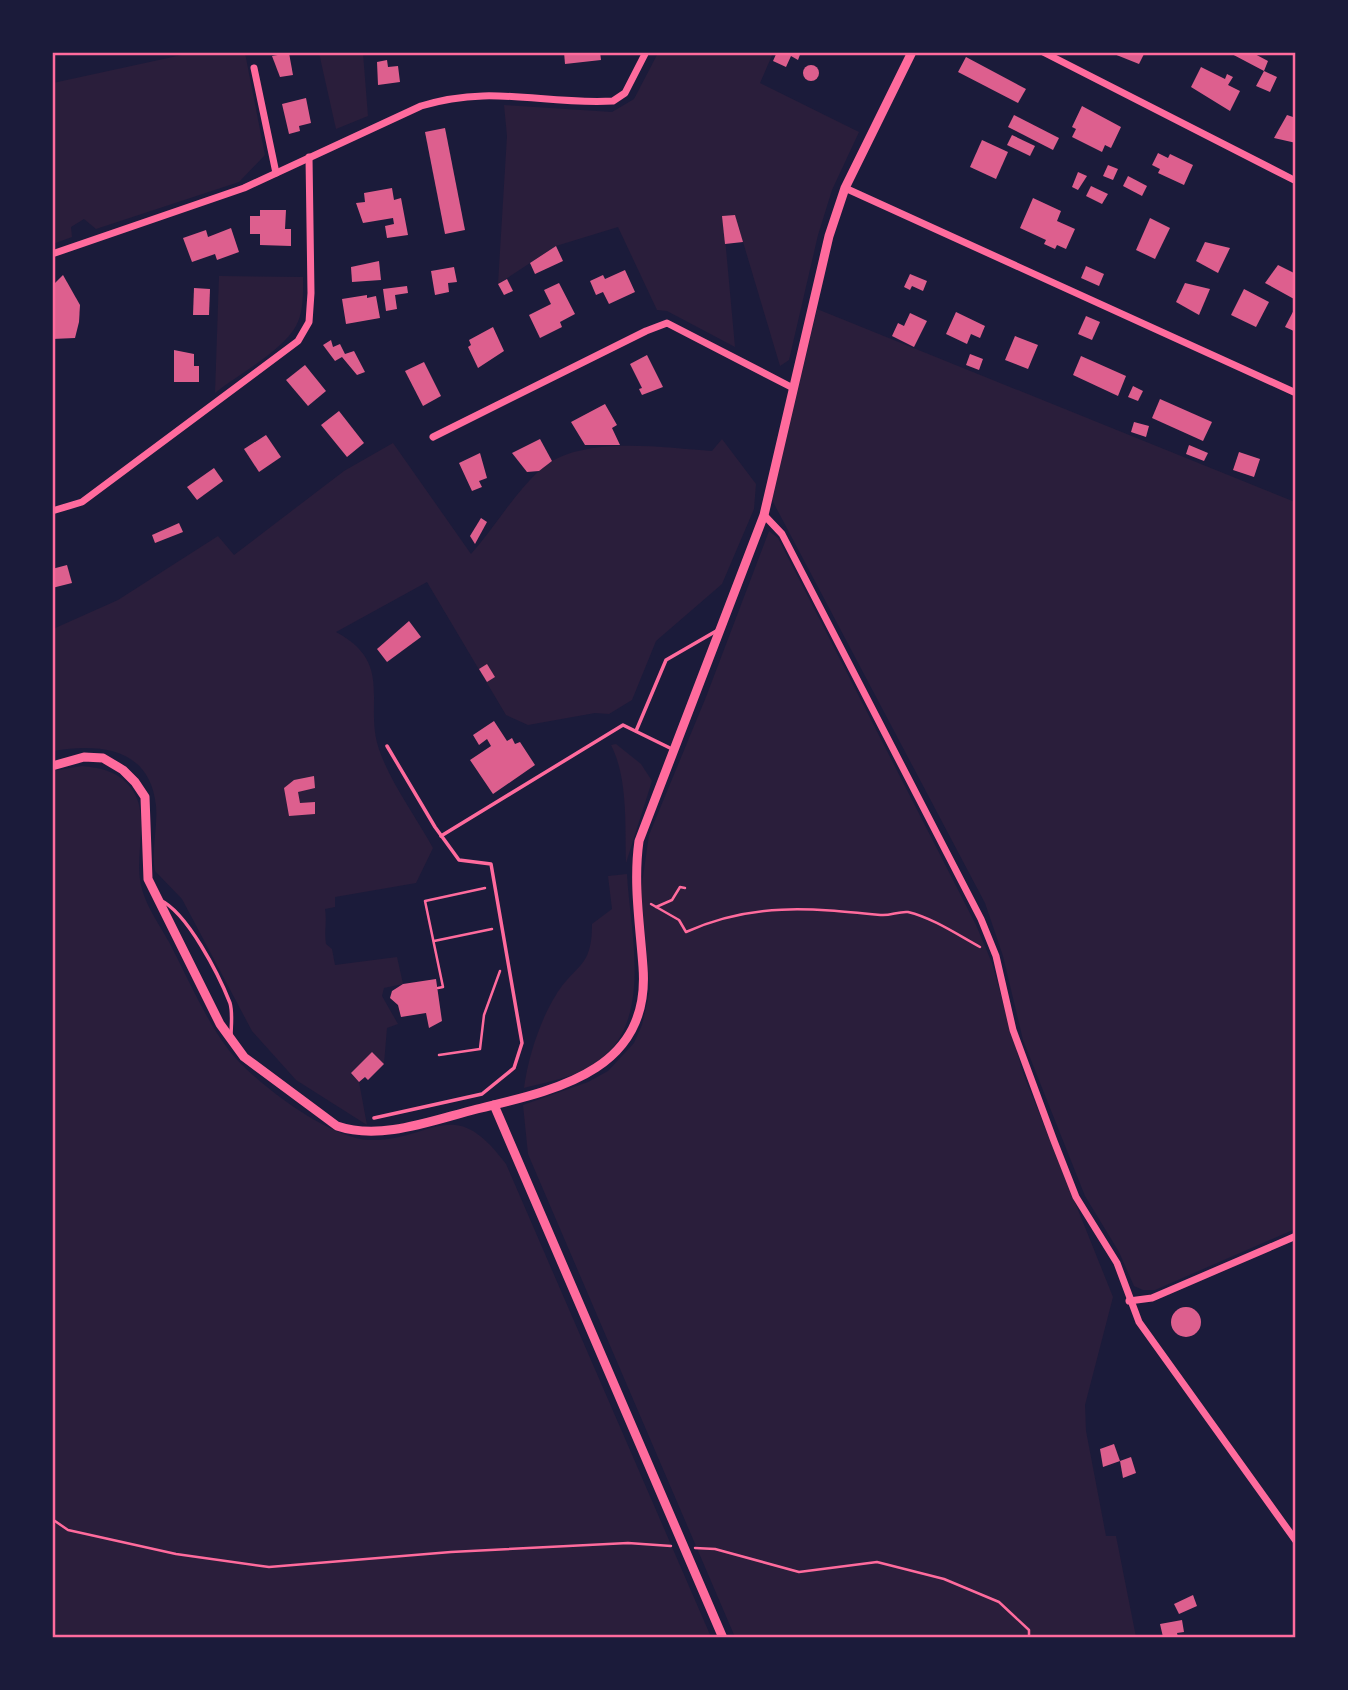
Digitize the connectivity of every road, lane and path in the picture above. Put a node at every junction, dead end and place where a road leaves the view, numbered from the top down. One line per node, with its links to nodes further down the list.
1 (646, 52): 5 (street)
2 (912, 52): 8 (street)
3 (1043, 52): 7 (street)
4 (254, 68): 6 (street)
5 (309, 157): 6 (street); 13 (street)
6 (276, 173): 9 (street)
7 (1296, 181)
8 (845, 188): 10 (street); 11 (street)
9 (52, 254)
10 (793, 388): 12 (street); 14 (street)
11 (1296, 393)
12 (433, 437)
13 (52, 511)
14 (764, 515): 15 (street); 29 (street)
15 (720, 629): 16 (lane); 18 (street)
16 (636, 731): 18 (lane); 20 (lane)
17 (387, 746): 20 (lane)
18 (673, 750): 23 (street)
19 (52, 765): 24 (street)
20 (441, 835): 21 (lane)
21 (495, 886): 26 (lane); 27 (path)
22 (685, 888): 25 (path)
23 (636, 890): 25 (path); 33 (street)
24 (154, 897): 31 (street); 31 (lane)
25 (654, 907): 29 (path)
26 (502, 927): 27 (path); 28 (lane)
27 (434, 941): 30 (path)
28 (506, 954): 32 (path); 34 (lane)
29 (996, 956): 36 (street)
30 (438, 988)
31 (231, 1042): 33 (street)
32 (439, 1055)
33 (494, 1105): 39 (street)
34 (374, 1118)
35 (1296, 1236): 36 (street)
36 (1129, 1301): 38 (street)
37 (52, 1519): 39 (path)
38 (1296, 1541)
39 (684, 1547): 40 (street); 41 (path)
40 (723, 1637)
41 (1029, 1637)

